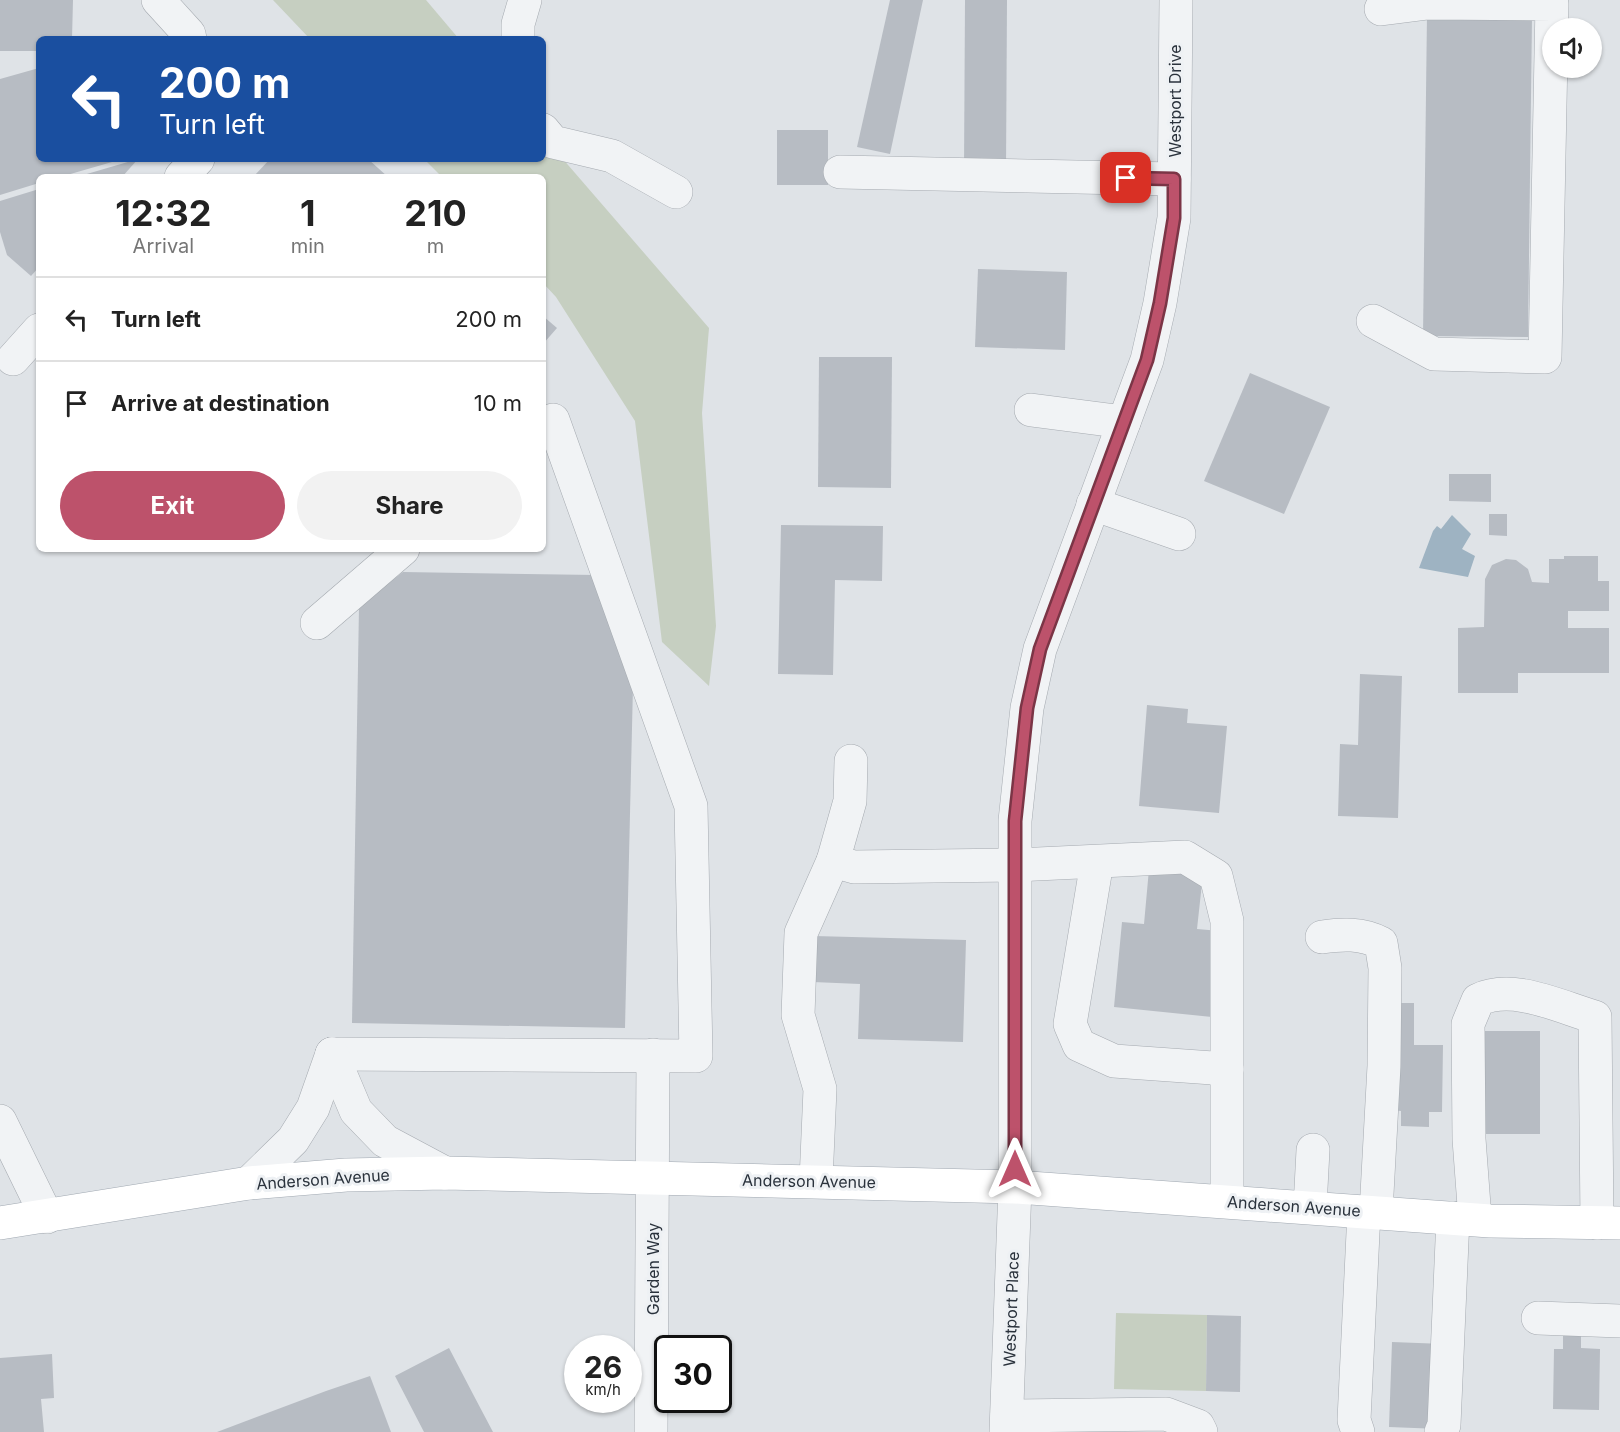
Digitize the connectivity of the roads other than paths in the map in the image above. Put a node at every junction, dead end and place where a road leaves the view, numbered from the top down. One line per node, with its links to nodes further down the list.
1 (158, 0): 5 (street)
2 (525, 0): 6 (street)
3 (1176, 0): 11 (street, Westport Drive)
4 (1381, 9): 13 (street)
5 (189, 36)
6 (518, 36)
7 (546, 134): 12 (street)
8 (195, 162): 10 (street)
9 (840, 172): 11 (street)
10 (184, 174)
11 (1174, 179): 17 (street, Westport Drive)
12 (676, 192)
13 (1373, 321)
14 (36, 333): 15 (street)
15 (13, 359)
16 (1031, 410): 17 (street)
17 (1124, 422): 19 (street, Westport Drive)
18 (546, 426): 29 (street)
19 (1093, 504): 20 (street); 26 (street, Westport Drive)
20 (1179, 534)
21 (400, 552): 22 (street)
22 (317, 623)
23 (851, 760): 24 (street)
24 (833, 861): 26 (street); 35 (street)
25 (1097, 862): 26 (street); 30 (street); 30 (street)
26 (1015, 865): 37 (street, Westport Drive)
27 (1322, 937): 40 (street)
28 (332, 1054): 29 (street); 33 (street); 36 (street)
29 (653, 1055): 34 (street, Garden Way)
30 (1227, 1069): 38 (street)
31 (0, 1121): 41 (street)
32 (1313, 1150): 39 (street)
33 (445, 1173): 34 (main road, Anderson Avenue); 36 (main road, Anderson Avenue)
34 (653, 1178): 35 (main road, Anderson Avenue); 50 (street, Garden Way)
35 (816, 1181): 37 (main road, Anderson Avenue)
36 (249, 1183): 41 (main road, Anderson Avenue)
37 (1015, 1186): 38 (main road, Anderson Avenue); 48 (street, Westport Place)
38 (1227, 1201): 39 (main road, Anderson Avenue)
39 (1310, 1207): 40 (main road, Anderson Avenue)
40 (1370, 1212): 42 (main road, Anderson Avenue); 52 (street)
41 (47, 1216): 43 (main road, Anderson Avenue)
42 (1464, 1218): 44 (main road, Anderson Avenue); 44 (street); 53 (street)
43 (0, 1223)
44 (1608, 1223)
45 (1538, 1318): 46 (street)
46 (1620, 1321)
47 (1096, 1423): 49 (street); 51 (street)
48 (1006, 1424): 49 (street)
49 (1059, 1424)
50 (651, 1432)
51 (1201, 1432)
52 (1358, 1432)
53 (1441, 1432)

